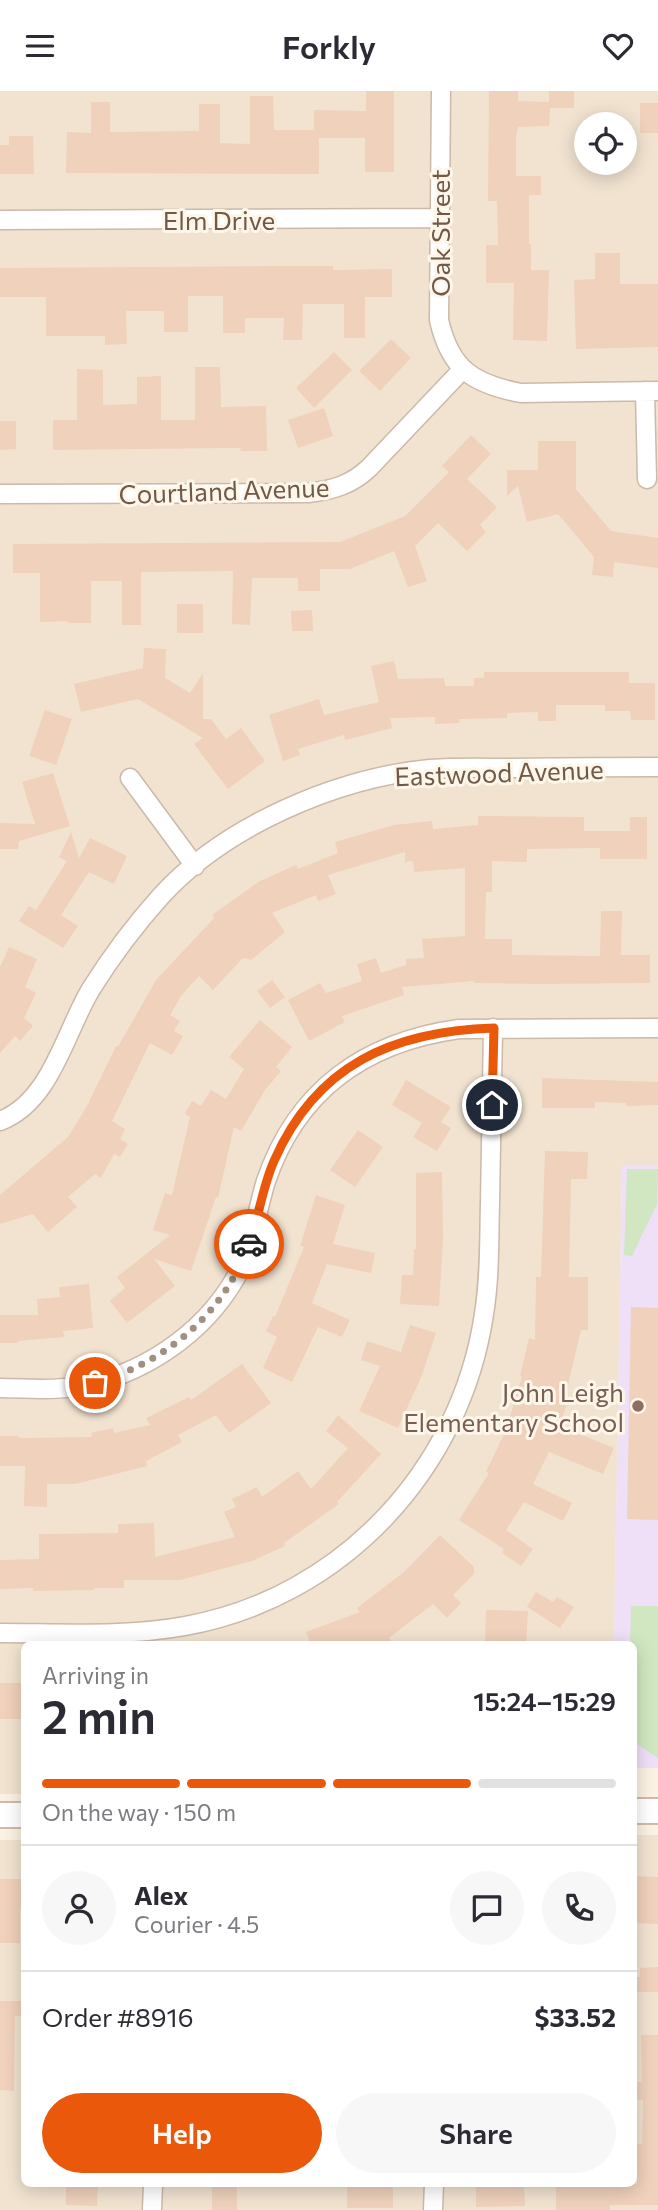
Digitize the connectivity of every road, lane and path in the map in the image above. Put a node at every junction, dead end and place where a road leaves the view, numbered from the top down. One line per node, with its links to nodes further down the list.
1 (441, 91): 2 (street, Oak Street)
2 (438, 218): 3 (street, Elm Drive); 4 (street, Oak Street)
3 (0, 219)
4 (462, 370): 5 (street); 7 (street, Courtland Avenue)
5 (652, 391): 6 (street)
6 (647, 479)
7 (0, 494)
8 (658, 767): 10 (street, Eastwood Avenue)
9 (130, 778): 10 (street)
10 (195, 866): 13 (street, Eastwood Avenue)
11 (494, 1028): 12 (street); 14 (street); 15 (street)
12 (658, 1028)
13 (0, 1121)
14 (0, 1388)
15 (0, 1633)
16 (637, 1811): 17 (main road)
17 (658, 1811)
18 (0, 1815): 19 (main road)
19 (21, 1815)
20 (153, 2187): 22 (street)
21 (434, 2187): 23 (street)
22 (152, 2210)
23 (433, 2210)

